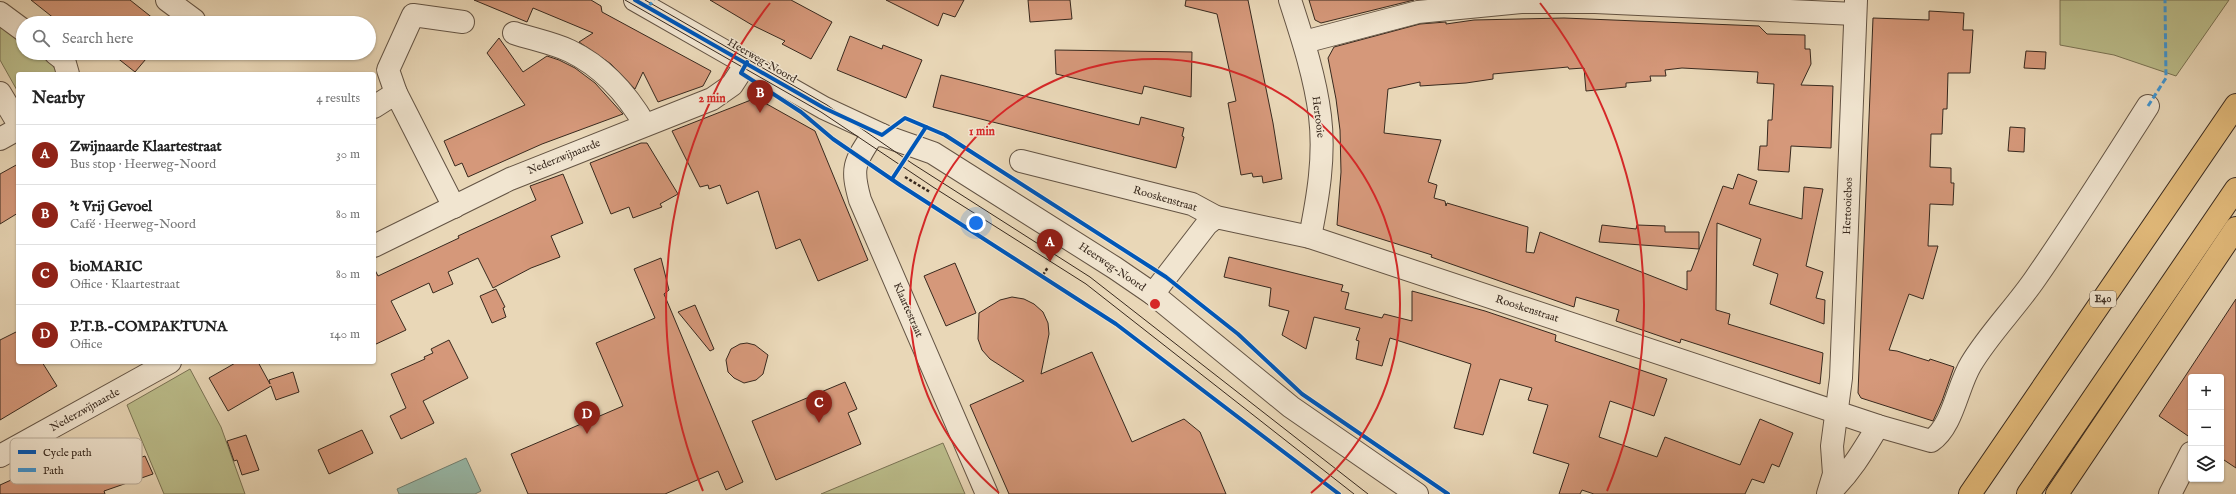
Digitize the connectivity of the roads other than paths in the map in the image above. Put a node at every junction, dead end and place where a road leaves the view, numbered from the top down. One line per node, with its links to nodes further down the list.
1 (167, 0): 6 (street)
2 (635, 0): 12 (street, Heerweg-Noord)
3 (1290, 0): 10 (street, Hertooie)
4 (1855, 7): 10 (street); 33 (street, Hertooiebos)
5 (0, 13): 8 (street)
6 (189, 16)
7 (463, 22): 15 (street)
8 (16, 25)
9 (514, 33): 20 (street)
10 (1304, 42): 29 (street, Hertooie)
11 (64, 60): 13 (street)
12 (747, 62): 20 (street, Nederzwijnaarde); 22 (street, Heerweg-Noord)
13 (67, 72)
14 (0, 92): 19 (street)
15 (396, 93): 17 (street); 26 (street)
16 (2236, 105): 42 (highway, E40)
17 (376, 106)
18 (2148, 106): 34 (street, Rooskenstraat)
19 (16, 120)
20 (645, 125): 26 (street, Nederzwijnaarde)
21 (16, 130): 23 (street)
22 (882, 134): 31 (street, Heerweg-Noord); 39 (street, Klaartestraat)
23 (0, 139)
24 (1021, 162): 27 (street, Rooskenstraat)
25 (2236, 189): 43 (highway)
26 (454, 207): 30 (street, Nederzwijnaarde)
27 (1216, 217): 29 (street, Rooskenstraat); 31 (street, Rooskenstraat)
28 (2236, 228): 44 (highway)
29 (1310, 237): 33 (street, Rooskenstraat)
30 (376, 245)
31 (1153, 294): 40 (street, Heerweg-Noord)
32 (166, 364): 35 (street, Nederzwijnaarde)
33 (1835, 412): 34 (street, Rooskenstraat); 41 (street)
34 (1878, 426): 41 (street)
35 (33, 438)
36 (10, 450): 37 (street, Nederzwijnaarde)
37 (0, 456)
38 (2188, 460): 45 (street)
39 (987, 494)
40 (1418, 494)
41 (1828, 494)
42 (1970, 494)
43 (2028, 494)
44 (2058, 494)
45 (2170, 494)

